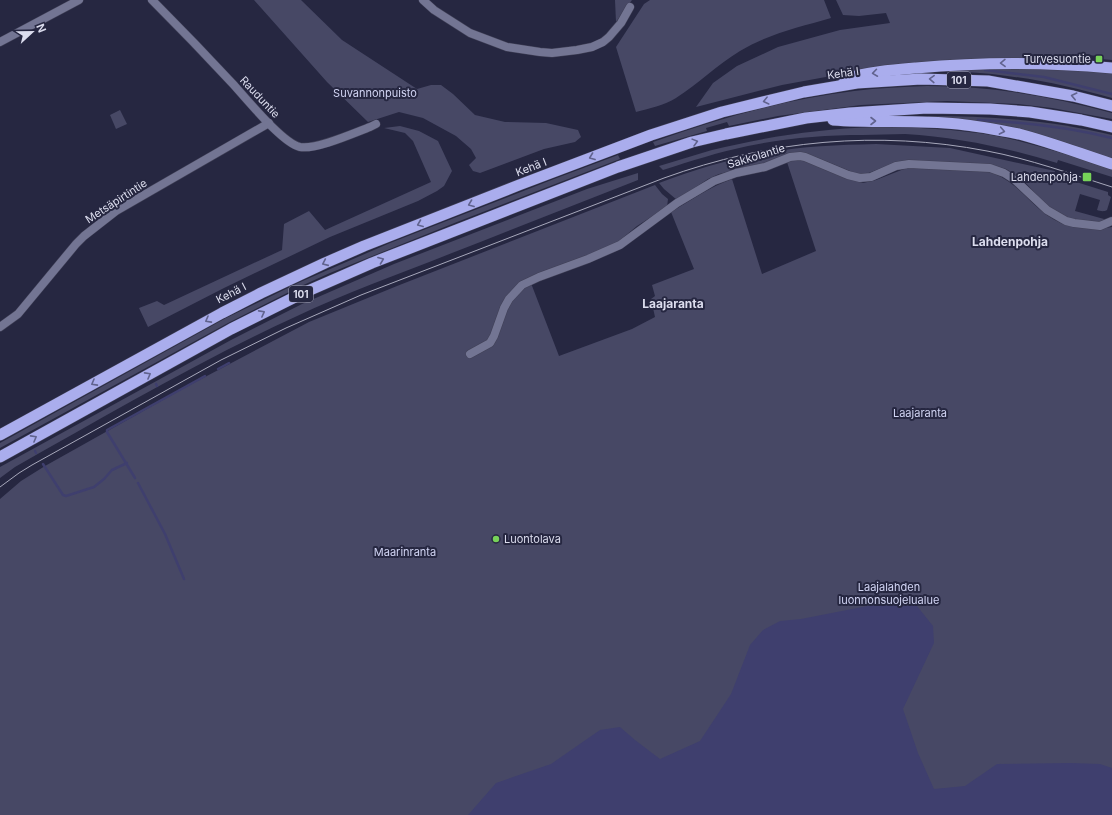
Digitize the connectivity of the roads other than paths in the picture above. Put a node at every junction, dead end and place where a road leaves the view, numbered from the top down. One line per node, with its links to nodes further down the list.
1 (78, 0): 5 (street)
2 (152, 0): 10 (street, Rauduntie)
3 (423, 0): 4 (street)
4 (630, 7)
5 (0, 42)
6 (1112, 68): 7 (highway, one-way to 7)
7 (804, 92): 8 (highway, Kehä I / 101, one-way to 7); 17 (highway, Kehä I / 101, one-way to 17)
8 (1112, 106)
9 (806, 118): 12 (highway, 101); 13 (highway, one-way to 13); 18 (highway, 101, one-way to 9)
10 (269, 123): 11 (street, Rauduntie); 15 (street, Metsäpirtintie)
11 (376, 124)
12 (1112, 127)
13 (1112, 164)
14 (1112, 221): 16 (street, Sakkolantie)
15 (0, 327)
16 (470, 354)
17 (0, 435)
18 (0, 457)

